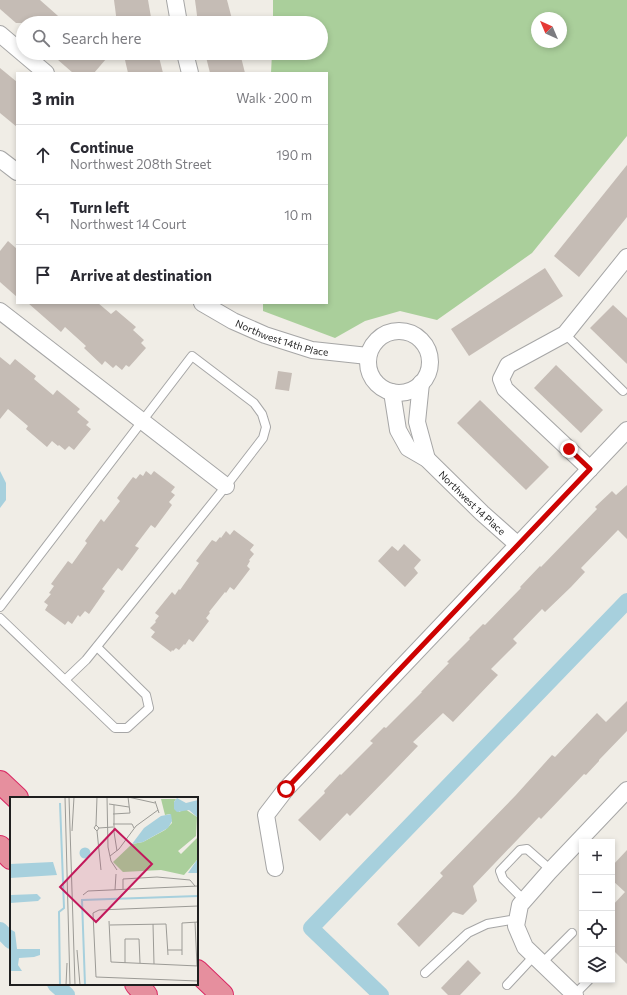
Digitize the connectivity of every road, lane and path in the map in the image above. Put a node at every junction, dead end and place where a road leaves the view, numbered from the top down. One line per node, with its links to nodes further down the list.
1 (175, 0): 2 (street)
2 (178, 16)
3 (0, 34): 4 (street)
4 (16, 48)
5 (31, 60): 7 (street)
6 (187, 60): 8 (street)
7 (45, 72)
8 (190, 72)
9 (0, 159): 10 (street)
10 (16, 171)
11 (627, 257): 14 (street)
12 (204, 304): 15 (street, Northwest 14th Place)
13 (0, 311): 19 (street)
14 (564, 334): 17 (lane); 22 (street)
15 (368, 356): 16 (street); 18 (street)
16 (421, 383): 18 (street); 21 (street)
17 (623, 391)
18 (392, 392): 21 (street)
19 (142, 422): 23 (street); 23 (lane); 25 (lane)
20 (627, 430): 22 (street)
21 (427, 459): 24 (street, Northwest 14 Place)
22 (590, 469): 24 (street)
23 (226, 486): 27 (lane)
24 (518, 545): 34 (street)
25 (0, 607)
26 (0, 618): 28 (lane)
27 (97, 647): 28 (lane); 28 (lane)
28 (65, 680)
29 (0, 782): 31 (highway)
30 (627, 790): 35 (street)
31 (16, 797)
32 (0, 847): 33 (highway)
33 (10, 857)
34 (275, 868)
35 (551, 870): 36 (street); 36 (lane)
36 (524, 900): 37 (street)
37 (517, 922): 39 (street); 41 (lane)
38 (572, 933): 39 (lane)
39 (538, 959): 44 (lane); 47 (street)
40 (198, 972): 46 (highway)
41 (425, 973)
42 (586, 983): 47 (lane)
43 (137, 985): 45 (highway)
44 (507, 985)
45 (146, 995)
46 (222, 995)
47 (575, 995)

